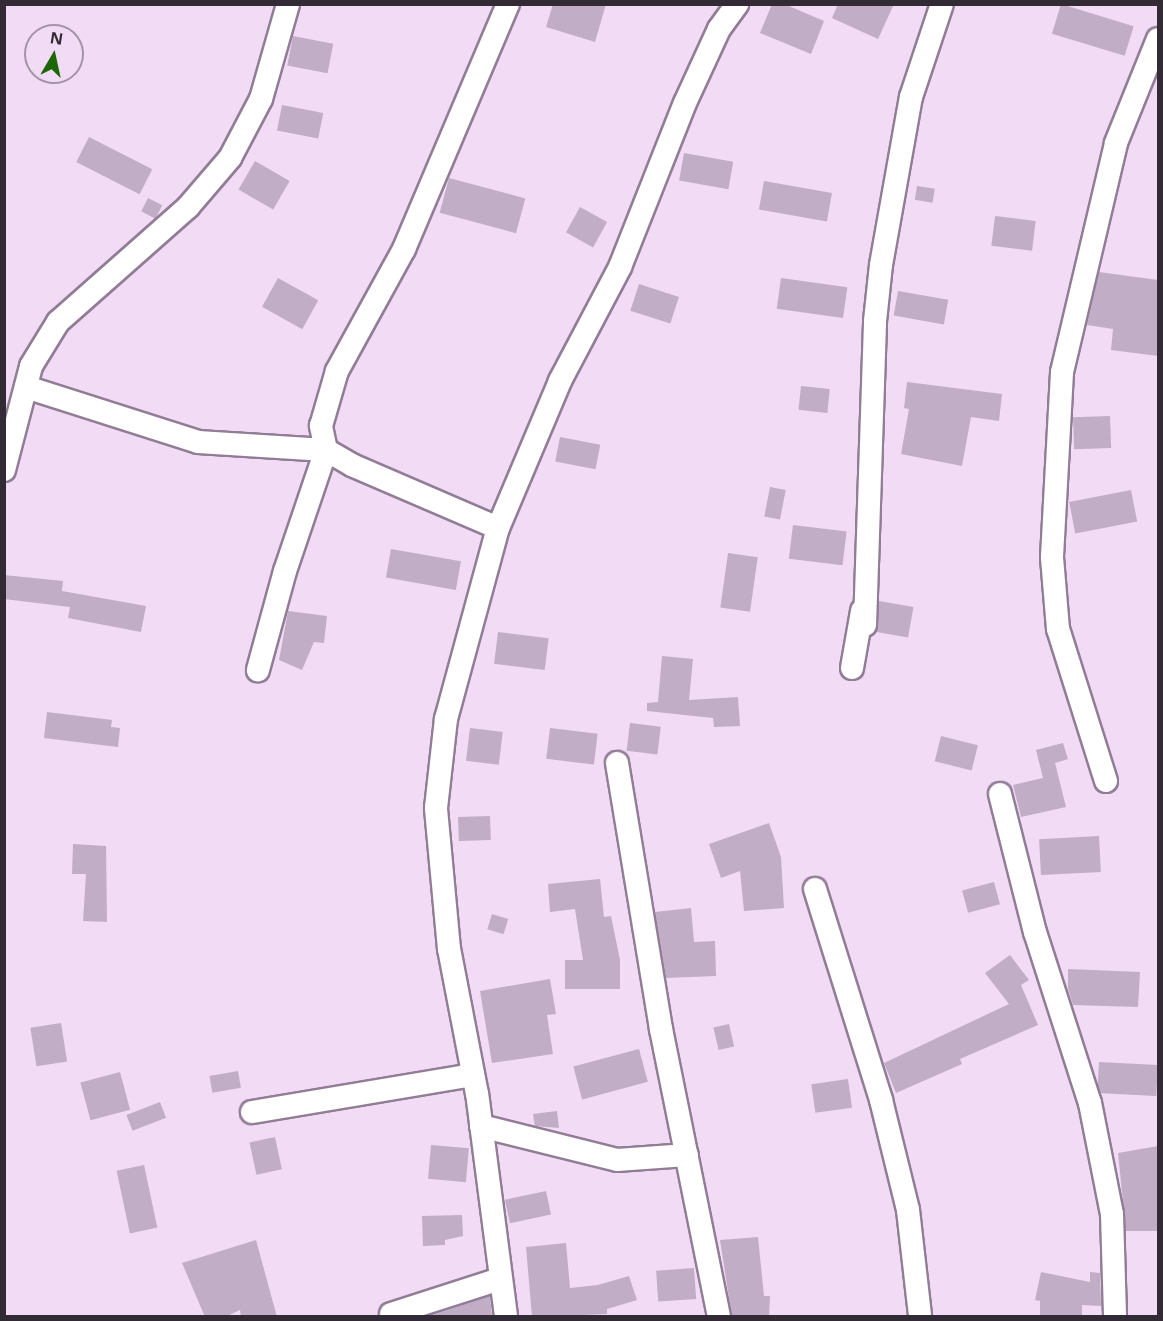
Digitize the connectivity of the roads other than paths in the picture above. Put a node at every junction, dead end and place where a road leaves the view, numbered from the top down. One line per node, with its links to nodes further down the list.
1 (288, 4): 6 (street)
2 (508, 4): 7 (street)
3 (737, 4): 9 (street)
4 (942, 4): 10 (street)
5 (1158, 39): 15 (street)
6 (26, 387): 7 (street); 8 (street)
7 (326, 450): 9 (street); 13 (street)
8 (4, 470)
9 (498, 528): 18 (street)
10 (866, 581): 11 (street); 12 (street)
11 (865, 625)
12 (852, 668)
13 (258, 670)
14 (617, 763): 21 (street)
15 (1106, 781)
16 (1000, 794): 27 (street)
17 (814, 889): 26 (street)
18 (473, 1075): 19 (street); 20 (street)
19 (252, 1112)
20 (481, 1126): 21 (street); 22 (street)
21 (687, 1155): 25 (street)
22 (500, 1279): 23 (street); 24 (street)
23 (391, 1314)
24 (506, 1317)
25 (719, 1317)
26 (920, 1317)
27 (1115, 1317)

